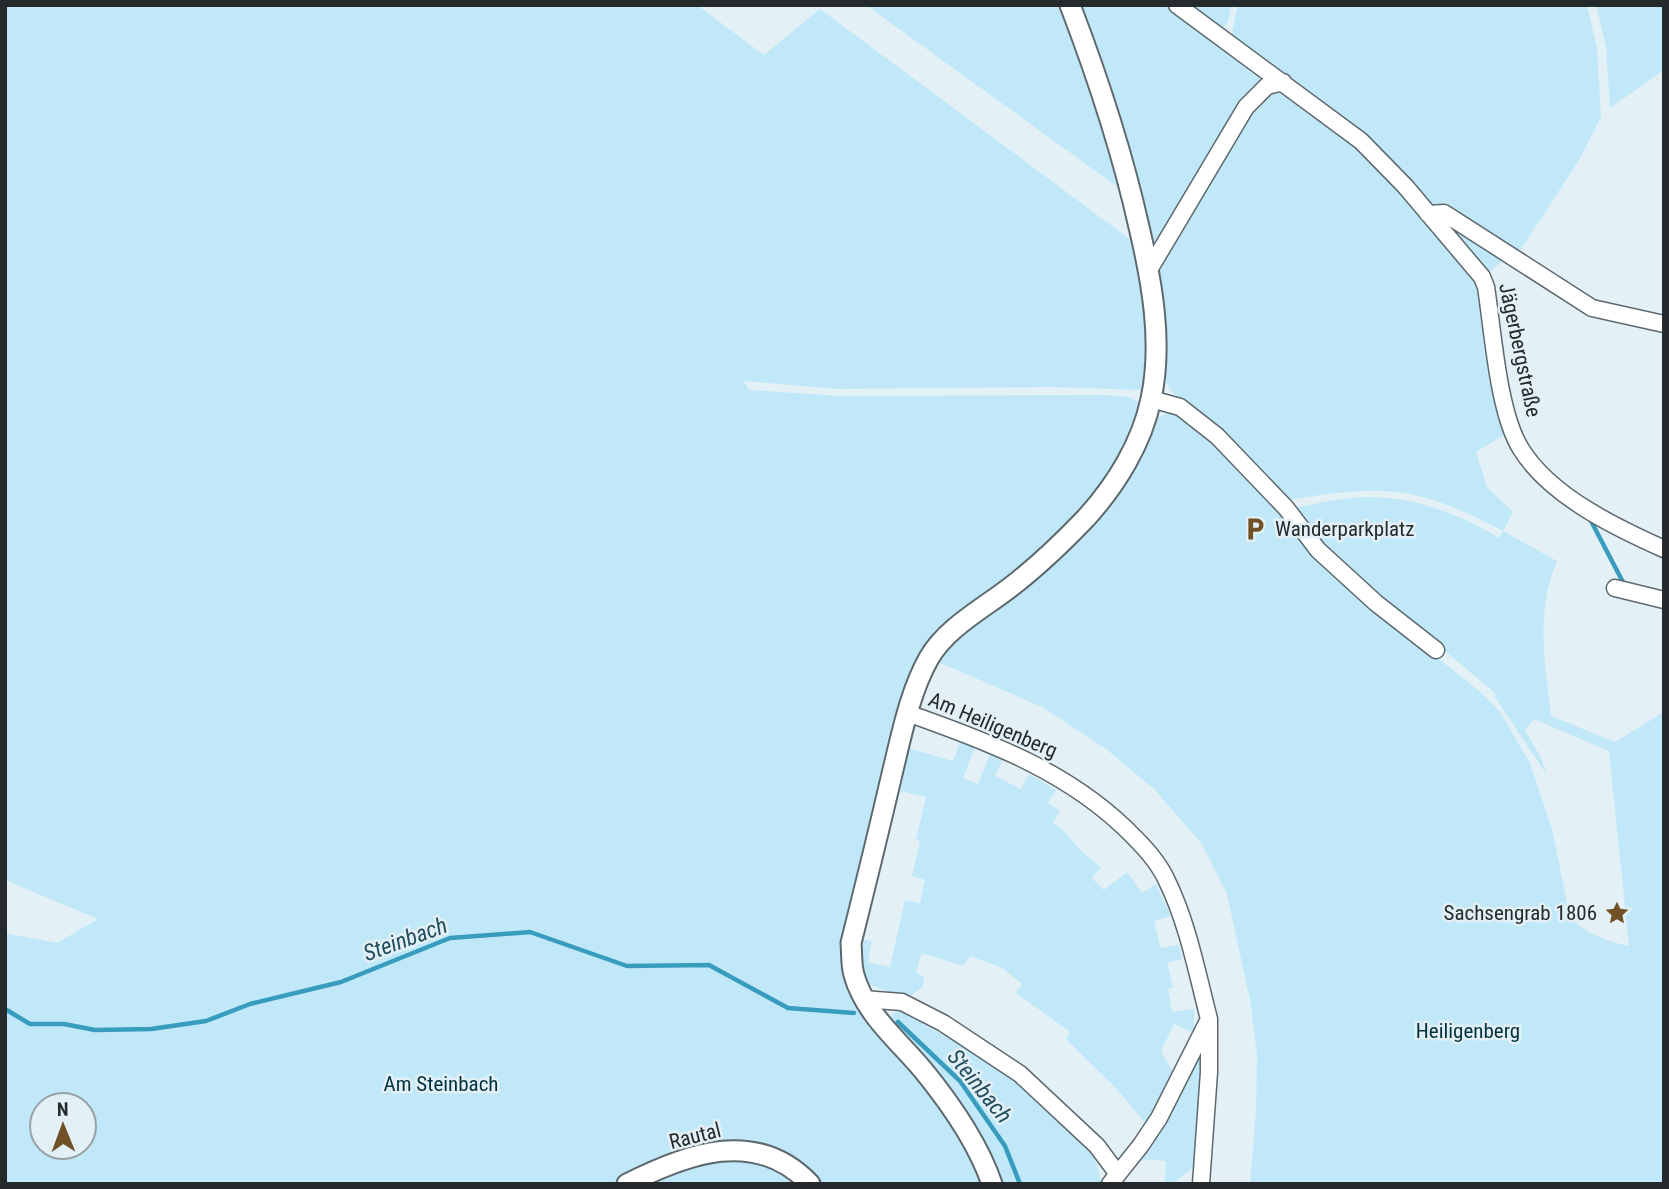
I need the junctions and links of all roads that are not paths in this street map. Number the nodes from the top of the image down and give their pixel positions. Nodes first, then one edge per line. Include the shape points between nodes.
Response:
1 (1070, 5) edge
2 (1177, 5) edge
3 (1283, 82) junction
4 (1428, 214) junction
5 (1149, 270) junction
6 (1664, 324) edge
7 (1151, 399) junction
8 (1664, 549) edge
9 (1615, 588) dead end
10 (1664, 600) edge
11 (1436, 650) dead end
12 (907, 713) junction
13 (863, 999) junction
14 (1209, 1019) junction
15 (1114, 1178) edge
16 (627, 1184) edge
17 (810, 1184) edge
18 (992, 1184) edge
19 (1202, 1184) edge

1 - 5 street via 1100,85
2 - 3 street, Jägerbergstraße
3 - 4 street, Jägerbergstraße via 1361,141
3 - 5 street via 1267,86 1246,107
4 - 6 street via 1444,213 1592,308
4 - 8 street, Jägerbergstraße via 1486,287 1504,406 1520,448 1541,475 1581,505
5 - 7 street via 1156,333
7 - 11 street via 1180,407 1217,436 1286,508 1318,550
7 - 12 street, Am Heiligenberg via 1141,434 1124,467 1087,517 1034,568 945,639 929,658
9 - 10 street
12 - 13 street, Am Heiligenberg via 851,943 853,974
12 - 14 street, Am Heiligenberg via 1045,770 1120,822 1166,878
13 - 15 street via 902,1002 1020,1074 1097,1146
13 - 18 street, Am Heiligenberg via 956,1115
14 - 15 street via 1159,1118
14 - 19 street, Am Heiligenberg
16 - 17 street, Rautal via 692,1156 734,1149 769,1157

